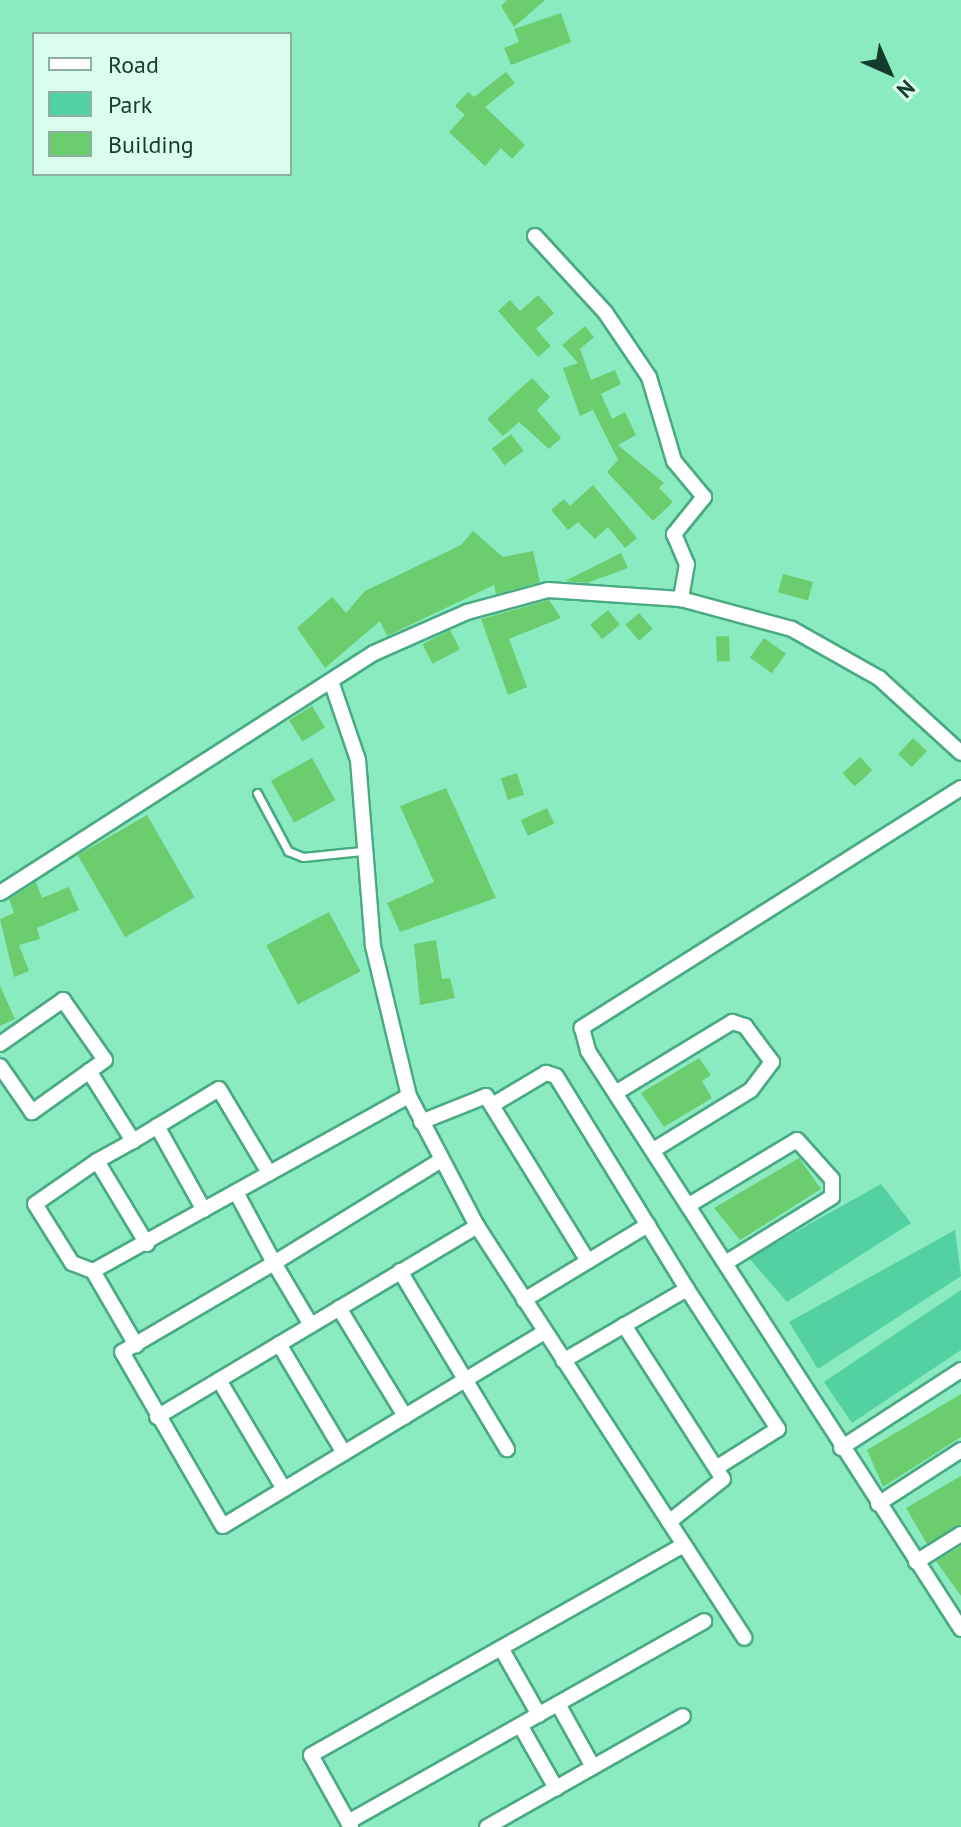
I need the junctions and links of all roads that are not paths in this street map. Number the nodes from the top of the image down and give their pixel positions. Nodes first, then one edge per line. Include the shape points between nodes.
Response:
1 (535, 236) dead end
2 (681, 599) junction
3 (331, 681) junction
4 (961, 753) edge
5 (961, 788) edge
6 (257, 793) dead end
7 (362, 851) junction
8 (0, 893) edge
9 (0, 1044) edge
10 (0, 1066) edge
11 (89, 1071) junction
12 (617, 1092) junction
13 (409, 1096) junction
14 (494, 1104) junction
15 (421, 1122) junction
16 (157, 1126) junction
17 (133, 1141) junction
18 (655, 1149) junction
19 (97, 1161) junction
20 (440, 1161) junction
21 (269, 1173) junction
22 (236, 1192) junction
23 (689, 1205) junction
24 (204, 1210) junction
25 (648, 1225) junction
26 (477, 1226) junction
27 (147, 1244) junction
28 (588, 1261) junction
29 (727, 1262) junction
30 (274, 1263) junction
31 (93, 1271) junction
32 (400, 1271) junction
33 (687, 1289) junction
34 (524, 1300) junction
35 (339, 1308) junction
36 (311, 1325) junction
37 (624, 1325) junction
38 (544, 1332) junction
39 (279, 1344) junction
40 (136, 1345) junction
41 (563, 1361) junction
42 (961, 1370) edge
43 (465, 1379) junction
44 (219, 1380) junction
45 (405, 1416) junction
46 (157, 1417) junction
47 (841, 1448) junction
48 (507, 1449) dead end
49 (961, 1450) edge
50 (344, 1453) junction
51 (716, 1468) junction
52 (284, 1489) junction
53 (878, 1504) junction
54 (669, 1522) junction
55 (961, 1534) edge
56 (684, 1545) junction
57 (916, 1562) junction
58 (959, 1620) edge
59 (704, 1621) dead end
60 (745, 1638) dead end
61 (501, 1648) junction
62 (558, 1704) junction
63 (539, 1715) junction
64 (683, 1716) dead end
65 (520, 1725) junction
66 (593, 1767) junction
67 (556, 1788) junction
68 (349, 1824) edge
69 (487, 1827) edge

1 - 2 street via 605,312 649,377 674,461 704,497 674,534 687,564
2 - 3 street via 548,590 432,625
2 - 4 street via 764,619 843,653 917,709
3 - 7 street via 358,760
3 - 8 street
5 - 12 street via 582,1028 588,1051
6 - 7 lane via 288,851 303,857
7 - 13 street via 373,946
9 - 11 street via 63,1000 105,1060
10 - 11 street via 32,1112
11 - 17 street
12 - 18 street
12 - 18 street via 732,1022 745,1026 772,1062 758,1085
13 - 15 street
13 - 21 street
14 - 15 street via 478,1096
14 - 25 street via 546,1073 556,1076
14 - 28 street
15 - 20 street
16 - 17 street
16 - 21 street via 219,1089
16 - 24 street
17 - 19 street
18 - 23 street
19 - 27 street
19 - 31 street via 35,1204 72,1263
20 - 26 street
20 - 30 street
21 - 22 street
22 - 24 street
22 - 30 street
23 - 29 street
23 - 29 street via 797,1140 832,1179 832,1197
24 - 27 street
25 - 28 street
25 - 33 street
26 - 32 street
26 - 34 street
27 - 31 street
28 - 34 street
29 - 47 street
30 - 36 street
30 - 40 street
31 - 40 street
32 - 35 street
32 - 43 street
33 - 37 street
33 - 51 street via 778,1429
34 - 38 street
35 - 36 street
35 - 45 street
36 - 39 street
37 - 41 street
37 - 51 street
38 - 41 street
38 - 43 street
39 - 44 street
39 - 50 street
40 - 46 street via 122,1352
41 - 54 street
42 - 47 street
43 - 45 street
43 - 48 street
44 - 46 street
44 - 52 street
45 - 50 street
46 - 52 street via 223,1526
47 - 53 street
49 - 53 street
50 - 52 street
51 - 54 street via 721,1486
53 - 57 street
54 - 56 street
55 - 57 street
56 - 60 street
56 - 61 street
57 - 58 street
59 - 62 street
61 - 63 street
61 - 68 street via 311,1755
62 - 63 street
62 - 66 street
63 - 65 street
64 - 66 street
65 - 67 street
65 - 68 street
66 - 67 street
67 - 69 street

